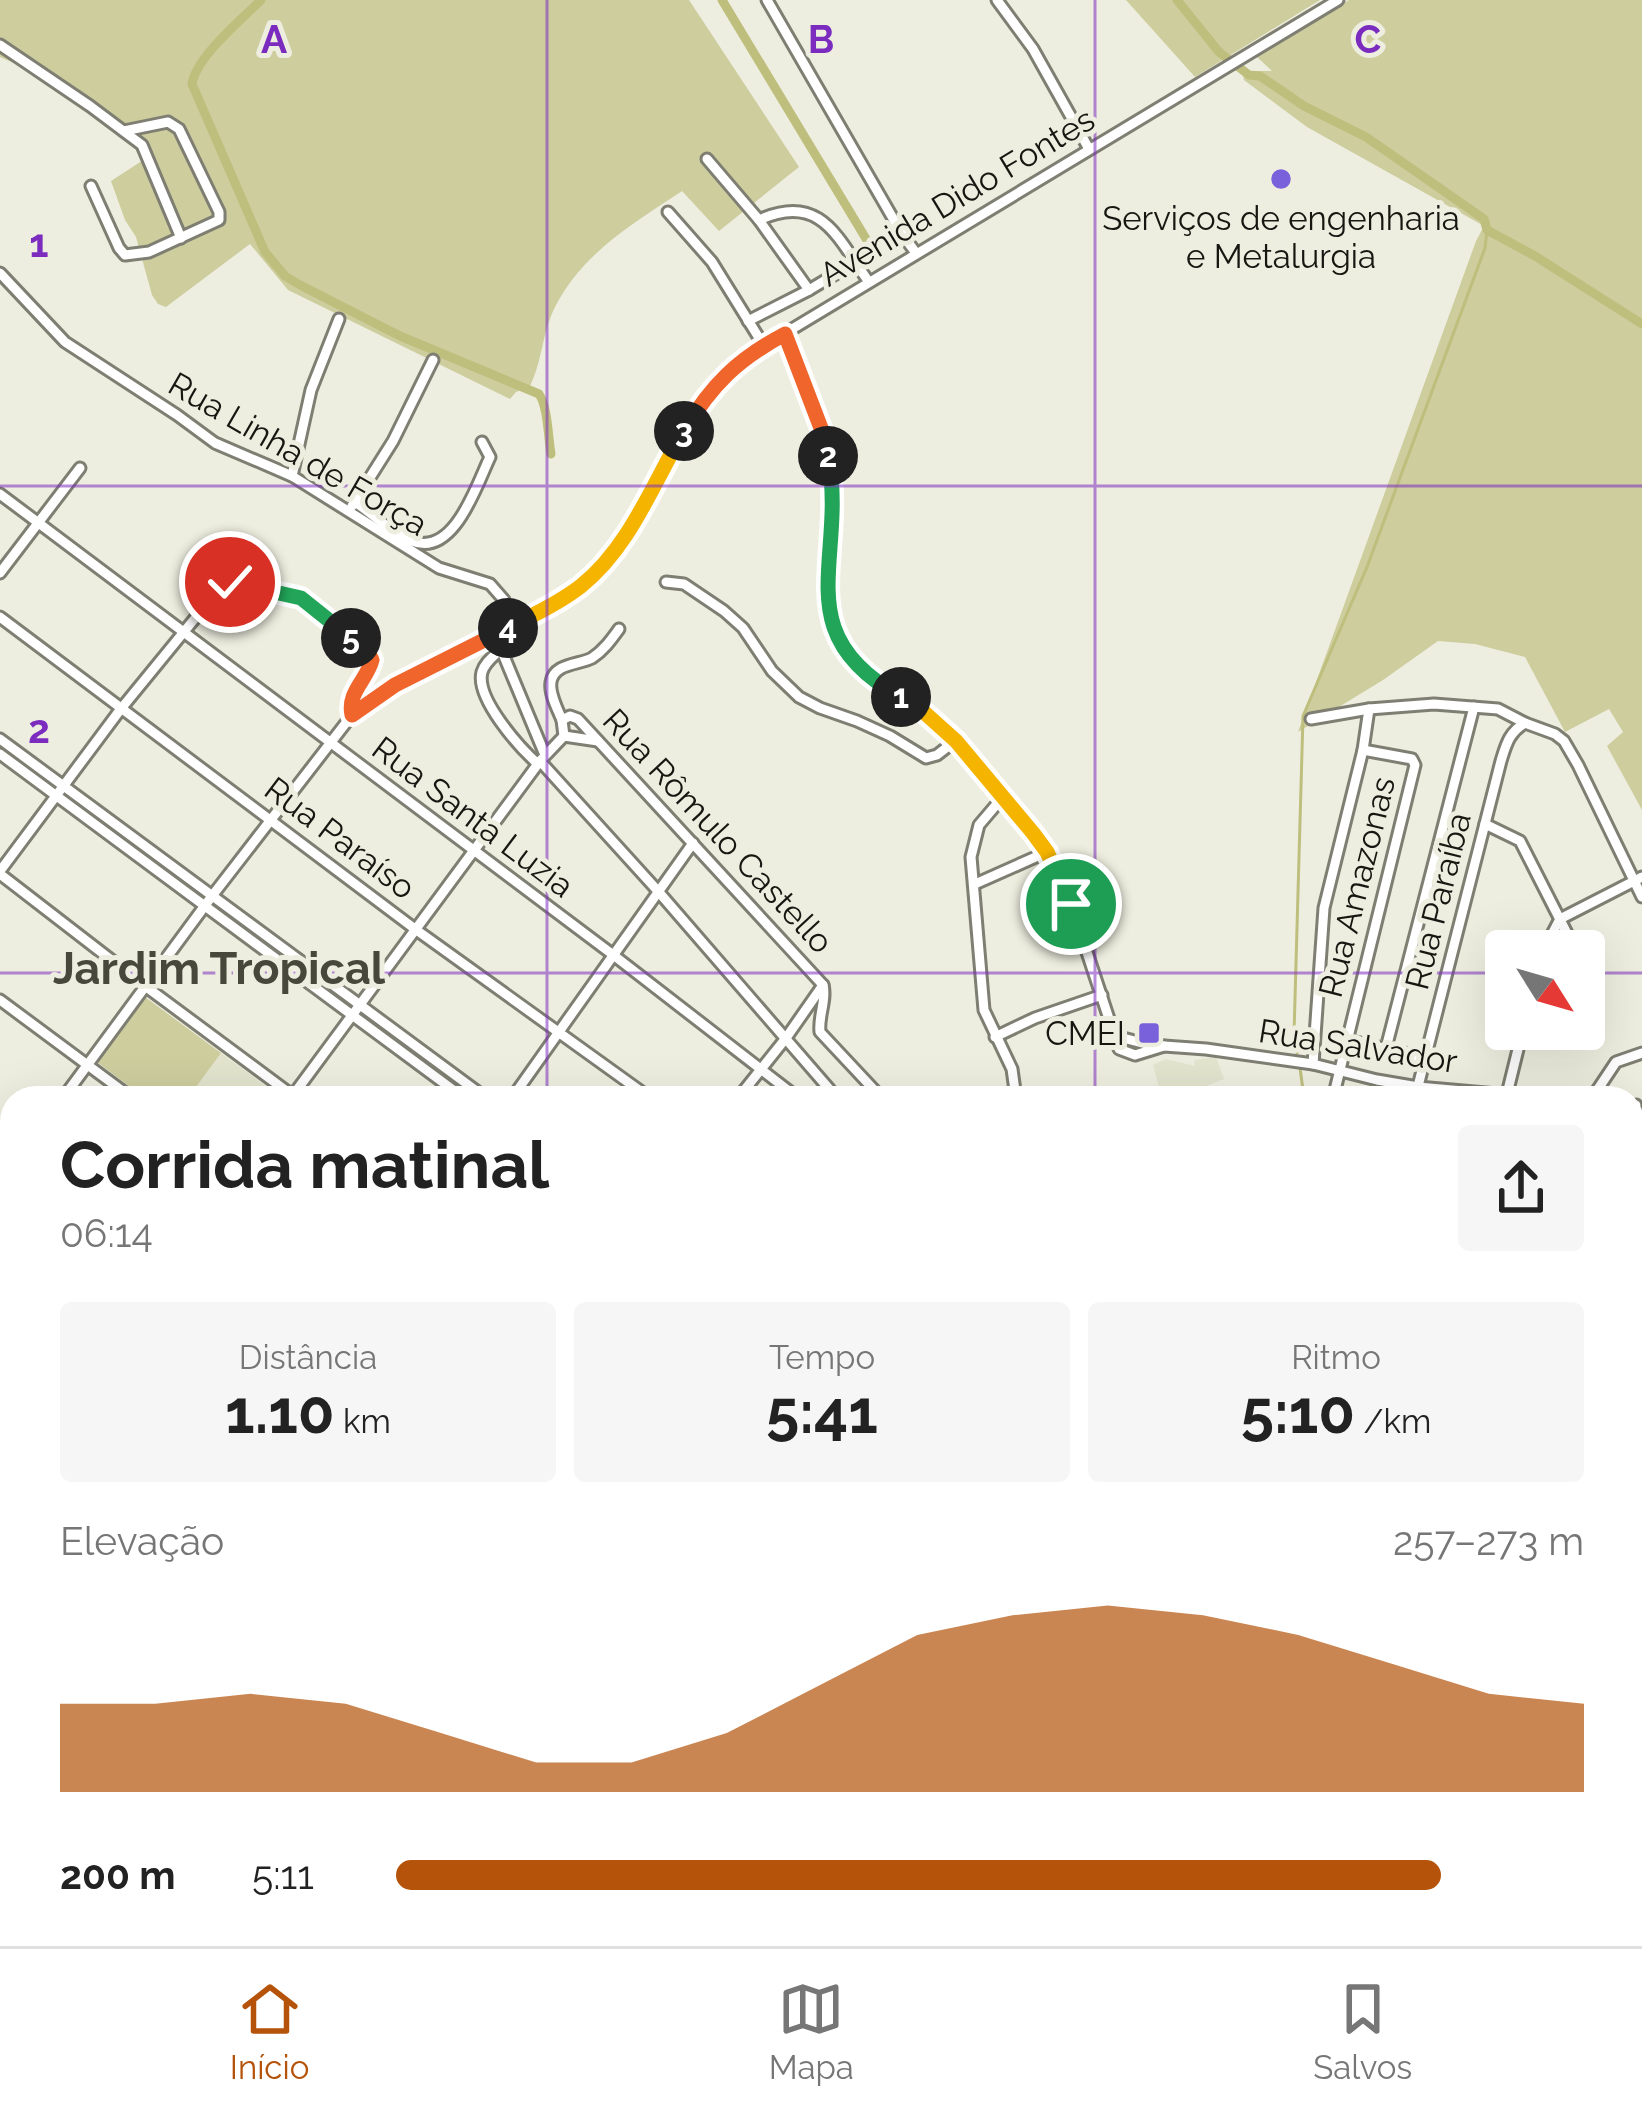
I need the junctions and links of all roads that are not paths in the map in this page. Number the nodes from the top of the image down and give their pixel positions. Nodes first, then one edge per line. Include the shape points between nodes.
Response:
1 (767, 0) edge
2 (997, 0) edge
3 (1338, 0) edge
4 (0, 45) edge
5 (124, 130) junction
6 (1089, 149) junction
7 (707, 159) dead end
8 (91, 186) dead end
9 (668, 212) dead end
10 (759, 220) junction
11 (902, 234) junction
12 (181, 238) junction
13 (916, 253) junction
14 (854, 262) junction
15 (0, 273) edge
16 (869, 282) junction
17 (809, 290) junction
18 (339, 319) dead end
19 (748, 321) junction
20 (785, 334) junction
21 (764, 346) junction
22 (433, 360) dead end
23 (482, 442) dead end
24 (80, 468) dead end
25 (292, 476) junction
26 (0, 494) edge
27 (352, 506) junction
28 (38, 522) junction
29 (0, 573) edge
30 (666, 582) dead end
31 (0, 617) edge
32 (512, 625) junction
33 (619, 629) dead end
34 (182, 633) junction
35 (496, 635) junction
36 (501, 649) junction
37 (1474, 707) junction
38 (1369, 709) junction
39 (120, 710) junction
40 (352, 715) junction
41 (1311, 719) dead end
42 (562, 720) junction
43 (1525, 723) junction
44 (564, 736) junction
45 (0, 739) edge
46 (598, 741) junction
47 (956, 741) junction
48 (329, 743) junction
49 (1363, 750) junction
50 (0, 754) edge
51 (541, 760) junction
52 (59, 790) junction
53 (1002, 798) junction
54 (272, 820) junction
55 (1485, 824) junction
56 (693, 842) junction
57 (473, 852) junction
58 (1047, 852) junction
59 (0, 872) edge
60 (1638, 879) edge
61 (975, 884) junction
62 (657, 890) junction
63 (1642, 897) edge
64 (208, 901) junction
65 (1560, 920) junction
66 (415, 929) junction
67 (1555, 930) edge
68 (1565, 930) edge
69 (612, 954) junction
70 (823, 985) junction
71 (145, 986) junction
72 (1102, 995) junction
73 (0, 1000) edge
74 (356, 1012) junction
75 (558, 1031) junction
76 (995, 1037) junction
77 (786, 1038) junction
78 (1347, 1040) junction
79 (1386, 1048) junction
80 (1518, 1050) edge
81 (1642, 1053) edge
82 (1427, 1058) junction
83 (87, 1064) junction
84 (1313, 1064) junction
85 (760, 1068) junction
86 (1340, 1072) junction
87 (71, 1086) edge
88 (116, 1086) edge
89 (278, 1086) edge
90 (301, 1086) edge
91 (449, 1086) edge
92 (467, 1086) edge
93 (520, 1086) edge
94 (634, 1086) edge
95 (747, 1086) edge
96 (783, 1086) edge
97 (827, 1086) edge
98 (869, 1086) edge
99 (1014, 1086) edge
100 (1336, 1086) edge
101 (1394, 1086) edge
102 (1419, 1086) edge
103 (1510, 1086) edge
104 (1600, 1086) edge

1 - 11 street
2 - 6 street
3 - 6 street, Avenida Dido Fontes
4 - 5 street
5 - 12 street via 147,154
5 - 12 street via 168,122 178,129 220,218
6 - 13 street, Avenida Dido Fontes
7 - 10 street
8 - 12 street via 125,254
9 - 19 street
10 - 14 street via 816,217 829,223
10 - 17 street
11 - 13 street
11 - 14 street
13 - 16 street, Avenida Dido Fontes
14 - 16 street
14 - 17 street
15 - 25 street, Rua Linha de Força via 64,342 215,443
16 - 20 street, Avenida Dido Fontes
17 - 19 street
18 - 25 street via 311,390
19 - 21 street
20 - 21 street, Avenida Dido Fontes
20 - 47 street, Rua Salvador via 830,463 829,612 836,636 860,669
21 - 32 street, Avenida Dido Fontes via 700,404 598,571
22 - 27 street
23 - 27 street via 490,457 448,534 414,542
24 - 28 street
25 - 27 street, Rua Linha de Força
26 - 28 street, Rua Santa Luzia
27 - 32 street, Rua Linha de Força via 439,568 490,584
28 - 29 street
28 - 34 street, Rua Santa Luzia
30 - 47 street via 684,584 724,610 786,687 820,709 926,758
31 - 39 street, Rua Paraíso
32 - 35 street, Avenida Dido Fontes
33 - 42 street via 596,655 553,676
34 - 39 street
34 - 40 street via 230,582 301,598 371,655 350,701
34 - 48 street, Rua Santa Luzia
35 - 36 street
35 - 40 street, Avenida Dido Fontes
36 - 51 street
36 - 51 street via 482,672 482,688 505,726
37 - 38 street
37 - 43 street
37 - 79 street
38 - 41 street
38 - 49 street
39 - 52 street
39 - 54 street, Rua Paraíso
40 - 48 street, Avenida Dido Fontes
42 - 44 street
42 - 46 street, Rua Rômulo Castello via 578,719
43 - 55 street, Rua Paraíba via 1509,736
43 - 60 street via 1564,741
44 - 46 street
44 - 51 street
45 - 52 street
46 - 56 street, Rua Rômulo Castello
47 - 53 street, Rua Salvador
48 - 54 street, Avenida Dido Fontes
48 - 57 street, Rua Santa Luzia
49 - 78 street, Rua Amazonas via 1415,765
49 - 84 street via 1324,908
50 - 52 street
51 - 57 street
51 - 62 street
52 - 59 street
52 - 64 street
53 - 58 street, Rua Salvador
53 - 61 street via 974,839
54 - 64 street, Avenida Dido Fontes
54 - 66 street, Rua Paraíso
55 - 65 street via 1520,842
55 - 82 street, Rua Paraíba
56 - 62 street
56 - 70 street, Rua Rômulo Castello
57 - 66 street
57 - 69 street, Rua Santa Luzia
58 - 61 street
58 - 72 street, Rua Salvador
59 - 71 street
60 - 63 street
60 - 65 street
61 - 76 street via 982,996
62 - 69 street
62 - 77 street
64 - 71 street, Avenida Dido Fontes
64 - 74 street
65 - 67 street
65 - 68 street
66 - 74 street
66 - 75 street, Rua Paraíso
69 - 75 street
69 - 85 street, Rua Santa Luzia
70 - 77 street
70 - 98 street, Rua Rômulo Castello via 820,1032
71 - 83 street, Avenida Dido Fontes
71 - 89 street
72 - 76 street
72 - 84 street, Rua Salvador via 1124,1053 1164,1046
73 - 83 street
74 - 90 street
74 - 91 street
74 - 92 street
75 - 93 street
75 - 94 street, Rua Paraíso
76 - 99 street
77 - 85 street
77 - 97 street
78 - 79 street
78 - 86 street, Rua Amazonas
79 - 82 street
80 - 103 street
81 - 104 street via 1616,1062
82 - 102 street, Rua Paraíba
83 - 87 street, Avenida Dido Fontes
83 - 88 street
84 - 86 street, Rua Salvador
85 - 95 street
85 - 96 street, Rua Santa Luzia
86 - 100 street, Rua Amazonas
86 - 101 street, Rua Salvador

